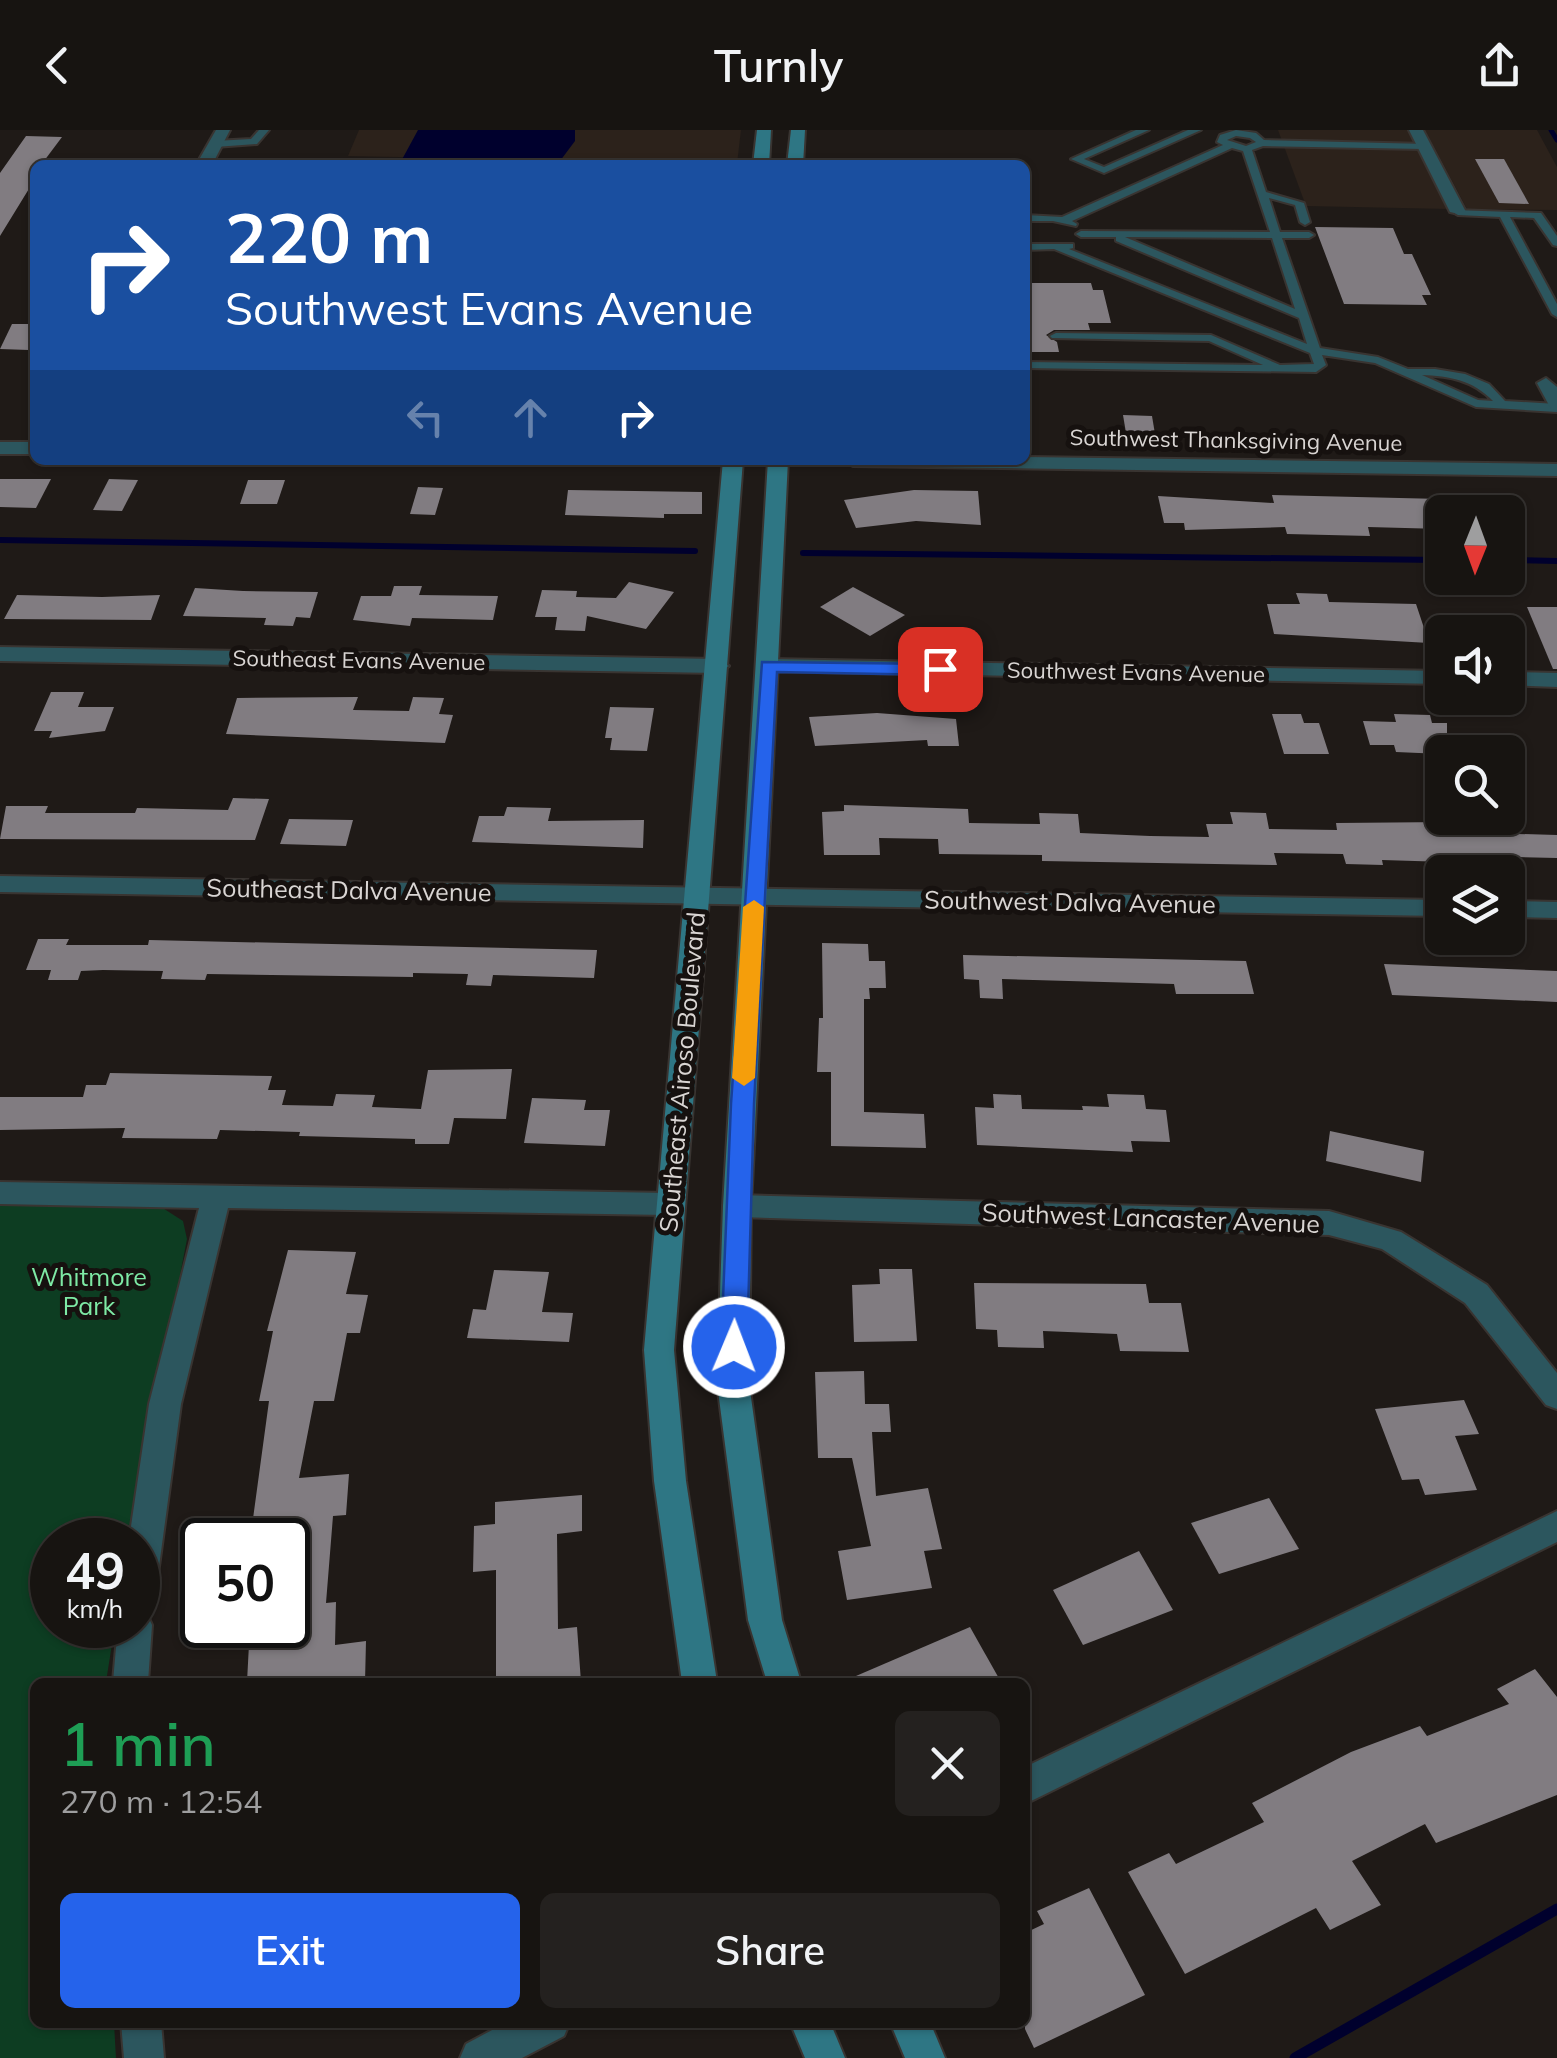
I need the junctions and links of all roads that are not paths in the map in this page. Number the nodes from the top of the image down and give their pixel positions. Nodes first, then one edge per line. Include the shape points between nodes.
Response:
1 (264, 130) edge
2 (764, 130) edge
3 (798, 130) edge
4 (1144, 130) edge
5 (1196, 130) edge
6 (1212, 130) edge
7 (1416, 130) edge
8 (1258, 136) edge
9 (220, 137) edge
10 (1228, 141) junction
11 (1424, 146) junction
12 (1247, 149) junction
13 (207, 160) edge
14 (761, 160) edge
15 (795, 160) edge
16 (1264, 194) junction
17 (1458, 212) joint
18 (1503, 213) junction
19 (1030, 218) edge
20 (1063, 220) junction
21 (1305, 222) dead end
22 (1080, 234) junction
23 (1108, 234) junction
24 (1310, 235) dead end
25 (1277, 236) junction
26 (1557, 243) edge
27 (1030, 248) edge
28 (1059, 249) junction
29 (1557, 314) edge
30 (1304, 316) junction
31 (1056, 336) dead end
32 (1316, 352) junction
33 (1030, 365) edge
34 (1280, 368) junction
35 (1409, 372) junction
36 (1551, 383) edge
37 (1502, 405) junction
38 (1557, 407) edge
39 (0, 448) edge
40 (30, 448) edge
41 (1030, 463) edge
42 (734, 465) edge
43 (778, 465) edge
44 (1557, 470) edge
45 (0, 654) edge
46 (718, 666) junction
47 (768, 666) junction
48 (1425, 678) edge
49 (1525, 679) edge
50 (1557, 680) edge
51 (0, 884) edge
52 (698, 896) junction
53 (754, 896) junction
54 (1425, 908) edge
55 (1525, 910) edge
56 (1557, 910) edge
57 (0, 1193) edge
58 (217, 1196) junction
59 (668, 1204) junction
60 (737, 1206) junction
61 (1557, 1396) edge
62 (149, 1518) edge
63 (1557, 1526) edge
64 (133, 1648) edge
65 (130, 1678) edge
66 (698, 1678) edge
67 (783, 1678) edge
68 (1030, 1784) edge
69 (142, 2028) edge
70 (538, 2028) edge
71 (812, 2028) edge
72 (912, 2028) edge
73 (144, 2058) edge
74 (480, 2058) edge
75 (825, 2058) edge
76 (925, 2058) edge

1 - 9 lane via 254,142
2 - 14 main road
3 - 15 main road
4 - 5 lane via 1076,159 1104,170
6 - 10 lane
7 - 11 street
8 - 10 lane
8 - 11 lane
8 - 12 lane
9 - 13 street
10 - 12 lane
10 - 20 lane
11 - 17 street
12 - 16 lane
16 - 21 lane via 1299,204
16 - 25 lane
17 - 18 lane
18 - 26 lane via 1544,219
18 - 29 lane
19 - 20 lane
20 - 22 lane
22 - 23 lane
22 - 28 lane
23 - 25 lane
23 - 30 lane
24 - 25 lane
25 - 30 lane
27 - 28 lane
28 - 32 lane
30 - 32 lane
31 - 34 lane via 1210,338
32 - 34 lane via 1316,369
32 - 35 lane via 1361,356
33 - 34 lane
35 - 37 lane via 1463,400
35 - 37 lane via 1468,378
36 - 38 street
37 - 38 lane
39 - 40 street
41 - 44 street, Southwest Thanksgiving Avenue
42 - 46 main road, Southeast Airoso Boulevard
43 - 47 main road
45 - 46 street, Southeast Evans Avenue
46 - 52 main road, Southeast Airoso Boulevard
47 - 48 street, Southwest Evans Avenue
47 - 53 main road
49 - 50 street
51 - 52 street, Southeast Dalva Avenue
52 - 53 street, Southwest Dalva Avenue
52 - 59 main road, Southeast Airoso Boulevard
53 - 54 street, Southwest Dalva Avenue
53 - 60 main road
55 - 56 street
57 - 58 street
58 - 59 street
58 - 62 street via 165,1404
59 - 66 main road, Southeast Airoso Boulevard via 659,1350
60 - 61 street, Southwest Lancaster Avenue via 1329,1223 1391,1240 1476,1294
60 - 67 main road via 733,1382 766,1620
63 - 68 street
64 - 65 street
69 - 73 street
70 - 74 street
71 - 75 main road
72 - 76 main road

